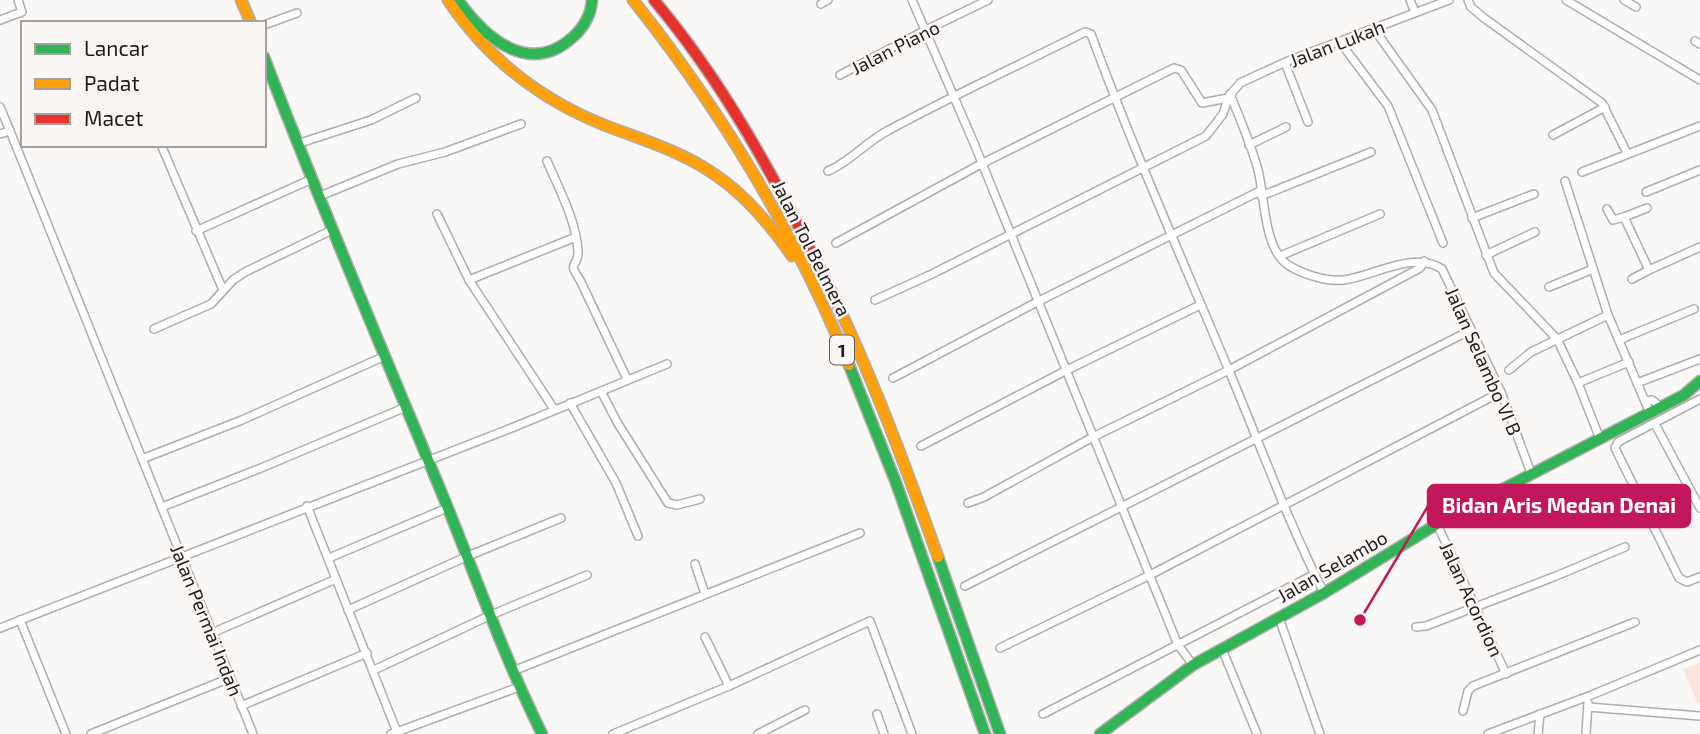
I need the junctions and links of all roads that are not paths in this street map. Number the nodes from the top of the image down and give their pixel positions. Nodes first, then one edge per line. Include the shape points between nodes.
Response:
1 (18, 0) edge
2 (241, 0) edge
3 (448, 0) edge
4 (458, 0) edge
5 (592, 0) edge
6 (633, 0) edge
7 (912, 0) edge
8 (988, 0) edge
9 (1410, 0) edge
10 (1449, 0) edge
11 (1468, 0) edge
12 (1566, 0) edge
13 (1624, 0) edge
14 (655, 1) edge
15 (1636, 7) dead end
16 (1415, 12) junction
17 (297, 13) dead end
18 (0, 20) edge
19 (250, 21) edge
20 (266, 24) edge
21 (1374, 29) junction
22 (924, 31) junction
23 (1340, 42) junction
24 (266, 62) edge
25 (1285, 63) junction
26 (840, 75) dead end
27 (1700, 80) edge
28 (1114, 96) junction
29 (1229, 96) junction
30 (954, 97) junction
31 (416, 98) dead end
32 (0, 107) edge
33 (1605, 107) junction
34 (1308, 122) dead end
35 (521, 124) dead end
36 (1700, 126) edge
37 (1286, 127) dead end
38 (10, 131) junction
39 (0, 134) edge
40 (1553, 135) dead end
41 (297, 144) junction
42 (1249, 145) junction
43 (162, 147) edge
44 (1371, 152) dead end
45 (1627, 153) junction
46 (547, 161) dead end
47 (981, 164) junction
48 (1143, 166) junction
49 (1700, 170) edge
50 (828, 171) dead end
51 (1582, 172) dead end
52 (312, 178) junction
53 (1564, 181) dead end
54 (1646, 192) dead end
55 (1261, 193) junction
56 (1534, 194) dead end
57 (320, 196) junction
58 (1647, 208) dead end
59 (1607, 209) dead end
60 (437, 214) dead end
61 (1380, 214) dead end
62 (1624, 218) junction
63 (1472, 219) junction
64 (334, 229) junction
65 (196, 231) junction
66 (1535, 232) dead end
67 (1010, 233) junction
68 (1172, 234) junction
69 (576, 237) junction
70 (836, 243) dead end
71 (1443, 243) dead end
72 (1700, 247) edge
73 (1486, 255) junction
74 (1280, 256) junction
75 (1424, 261) junction
76 (1593, 269) junction
77 (1649, 270) junction
78 (1632, 279) dead end
79 (469, 280) junction
80 (1549, 288) dead end
81 (223, 290) junction
82 (875, 300) dead end
83 (1037, 302) junction
84 (822, 304) junction
85 (1199, 304) junction
86 (1695, 309) dead end
87 (1608, 314) junction
88 (154, 329) dead end
89 (1471, 330) junction
90 (1557, 339) junction
91 (1619, 340) junction
92 (385, 356) junction
93 (1700, 359) edge
94 (1629, 362) junction
95 (667, 364) dead end
96 (1067, 370) junction
97 (1229, 370) junction
98 (1509, 370) dead end
99 (893, 378) dead end
100 (627, 379) junction
101 (1700, 381) edge
102 (1578, 383) junction
103 (1637, 383) junction
104 (601, 391) junction
105 (1501, 393) junction
106 (1700, 399) edge
107 (1645, 401) junction
108 (570, 403) junction
109 (406, 407) junction
110 (1661, 407) junction
111 (554, 409) junction
112 (1650, 413) junction
113 (1655, 424) junction
114 (1093, 437) junction
115 (1257, 439) junction
116 (1600, 439) junction
117 (921, 446) dead end
118 (142, 458) junction
119 (427, 461) junction
120 (1531, 473) junction
121 (700, 499) dead end
122 (968, 503) dead end
123 (1284, 505) junction
124 (162, 506) junction
125 (307, 506) junction
126 (1121, 506) junction
127 (447, 508) junction
128 (1700, 508) edge
129 (561, 518) dead end
130 (1437, 524) junction
131 (860, 534) dead end
132 (638, 536) dead end
133 (1625, 547) dead end
134 (468, 556) junction
135 (182, 558) junction
136 (329, 558) junction
137 (695, 564) dead end
138 (587, 575) dead end
139 (1150, 575) junction
140 (1315, 575) junction
141 (1700, 577) edge
142 (336, 579) junction
143 (965, 586) dead end
144 (1324, 593) junction
145 (705, 594) junction
146 (1476, 607) junction
147 (348, 610) junction
148 (491, 615) junction
149 (1279, 618) junction
150 (20, 620) junction
151 (1634, 622) dead end
152 (1416, 627) dead end
153 (0, 628) edge
154 (212, 634) junction
155 (705, 637) dead end
156 (1178, 645) junction
157 (1000, 648) dead end
158 (1222, 649) junction
159 (1700, 650) edge
160 (367, 653) junction
161 (1193, 665) junction
162 (374, 670) junction
163 (513, 671) junction
164 (1506, 674) junction
165 (230, 678) junction
166 (729, 686) junction
167 (519, 687) junction
168 (1588, 696) junction
169 (241, 706) junction
170 (1588, 707) junction
171 (805, 709) dead end
172 (1463, 711) dead end
173 (877, 714) dead end
174 (1043, 714) dead end
175 (1540, 714) junction
176 (1700, 716) edge
177 (394, 733) edge
178 (66, 734) edge
179 (91, 734) edge
180 (253, 734) edge
181 (542, 734) edge
182 (613, 734) edge
183 (758, 734) edge
184 (884, 734) edge
185 (912, 734) edge
186 (985, 734) edge
187 (1000, 734) edge
188 (1100, 734) edge
189 (1257, 734) edge
190 (1320, 734) edge
191 (1489, 734) edge
192 (1538, 734) edge
193 (1586, 734) edge

1 - 18 street via 22,12
2 - 19 main road
3 - 84 main road via 478,41 534,89 562,106 681,155 732,186 768,222
4 - 5 main road via 485,34 529,54 555,51 570,42 588,20
6 - 84 main road, Jalan Tol Belmera / 1 via 745,158
7 - 22 street
8 - 22 street, Jalan Piano
9 - 16 street
10 - 16 street, Jalan Lukah
11 - 33 street via 1484,18
12 - 27 street
13 - 15 street
14 - 187 main road, Jalan Tol Belmera / 1 via 714,81 758,152 836,298 908,470
16 - 21 street, Jalan Lukah
17 - 20 street
21 - 23 street, Jalan Lukah
21 - 63 street via 1432,110
22 - 26 street, Jalan Piano
22 - 30 street
23 - 25 street, Jalan Lukah
23 - 71 street via 1388,106
24 - 41 main road
25 - 29 street, Jalan Lukah via 1240,83
25 - 34 street
28 - 29 street via 1178,67 1202,103
28 - 30 street via 1091,34 1085,32
28 - 47 street
28 - 48 street
29 - 42 street
29 - 48 street via 1223,114 1206,136
30 - 47 street
30 - 50 street via 876,138
31 - 41 street via 371,120
32 - 38 street, Jalan Permai Indah
33 - 40 street
33 - 45 street
35 - 57 street via 398,164
36 - 45 street
37 - 42 street
38 - 39 street
38 - 118 street, Jalan Permai Indah
41 - 52 main road
42 - 55 street
43 - 65 street
44 - 55 street
45 - 51 street
46 - 69 street
47 - 67 street
47 - 70 street
48 - 67 street
48 - 68 street
49 - 54 street
52 - 57 main road
52 - 65 street
53 - 76 street
55 - 68 street
55 - 74 street via 1271,240
56 - 63 street
57 - 64 main road
58 - 62 street
59 - 62 street via 1612,220
60 - 79 street
61 - 74 street
62 - 77 street
63 - 73 street
64 - 81 street via 245,272
64 - 92 main road
65 - 81 street
66 - 73 street
67 - 82 street
67 - 83 street
68 - 83 street
68 - 85 street
69 - 79 street
69 - 100 street via 578,254 572,267
72 - 77 street
73 - 90 street via 1494,273
74 - 75 street via 1297,270 1337,280
75 - 89 street, Jalan Selambo VI B via 1442,269
75 - 97 street via 1420,268
76 - 80 street
76 - 87 street
77 - 78 street
79 - 111 street
81 - 88 street via 211,304
83 - 96 street
83 - 99 street
84 - 186 main road, Jalan Tol Belmera / 1 via 890,467
85 - 96 street
85 - 97 street
86 - 91 street
87 - 90 street
87 - 91 street
89 - 105 street, Jalan Selambo VI B
89 - 115 street
90 - 98 street
90 - 102 street
91 - 94 street
92 - 109 main road
92 - 118 street via 242,420
93 - 103 street
94 - 102 street
94 - 103 street
95 - 100 street
96 - 114 street
96 - 117 street
97 - 114 street
97 - 115 street
100 - 104 street
101 - 110 main road, Jalan Selambo
102 - 116 street
103 - 107 street
104 - 108 street
104 - 121 street via 668,503
105 - 120 street, Jalan Selambo VI B
105 - 123 street
106 - 113 street
107 - 110 street via 1653,400
107 - 112 street
108 - 111 street
108 - 132 street via 616,483
109 - 119 main road
109 - 124 street
110 - 112 main road, Jalan Selambo
111 - 119 street
112 - 116 main road, Jalan Selambo
113 - 128 street
113 - 141 street via 1618,442 1615,448 1679,578 1687,582
114 - 122 street
114 - 126 street
115 - 123 street
115 - 126 street
116 - 120 main road, Jalan Selambo
118 - 124 street, Jalan Permai Indah
119 - 125 street
119 - 127 main road
120 - 130 main road, Jalan Selambo
123 - 139 street
123 - 140 street
124 - 135 street, Jalan Permai Indah
125 - 135 street
125 - 136 street
126 - 139 street
126 - 143 street
127 - 134 main road
127 - 136 street
129 - 134 street
130 - 144 main road, Jalan Selambo
130 - 146 street, Jalan Acordion
131 - 145 street
133 - 146 street
134 - 147 street
134 - 148 main road
135 - 150 street
135 - 154 street, Jalan Permai Indah
136 - 142 street
137 - 145 street
138 - 148 street
139 - 156 street
139 - 157 street
140 - 144 street
140 - 156 street
142 - 147 street
142 - 154 street
144 - 149 main road, Jalan Selambo
145 - 163 street
146 - 152 street
146 - 164 street, Jalan Acordion
147 - 160 street
148 - 162 street
148 - 163 main road
149 - 158 main road, Jalan Selambo
149 - 190 street
150 - 153 street
150 - 178 street
151 - 164 street
154 - 165 street, Jalan Permai Indah
155 - 166 street
156 - 161 street
156 - 174 street
158 - 161 main road, Jalan Selambo
158 - 189 street
159 - 168 street
160 - 162 street
160 - 169 street
161 - 188 main road, Jalan Selambo
162 - 177 street
163 - 167 main road
164 - 172 street via 1469,688
165 - 169 street, Jalan Permai Indah
165 - 179 street
166 - 182 street
166 - 185 street via 870,621
167 - 177 street
167 - 181 main road
168 - 170 street
168 - 175 street
169 - 180 street, Jalan Permai Indah
170 - 176 street
170 - 193 street
171 - 183 street
173 - 184 street
175 - 191 street
175 - 192 street

